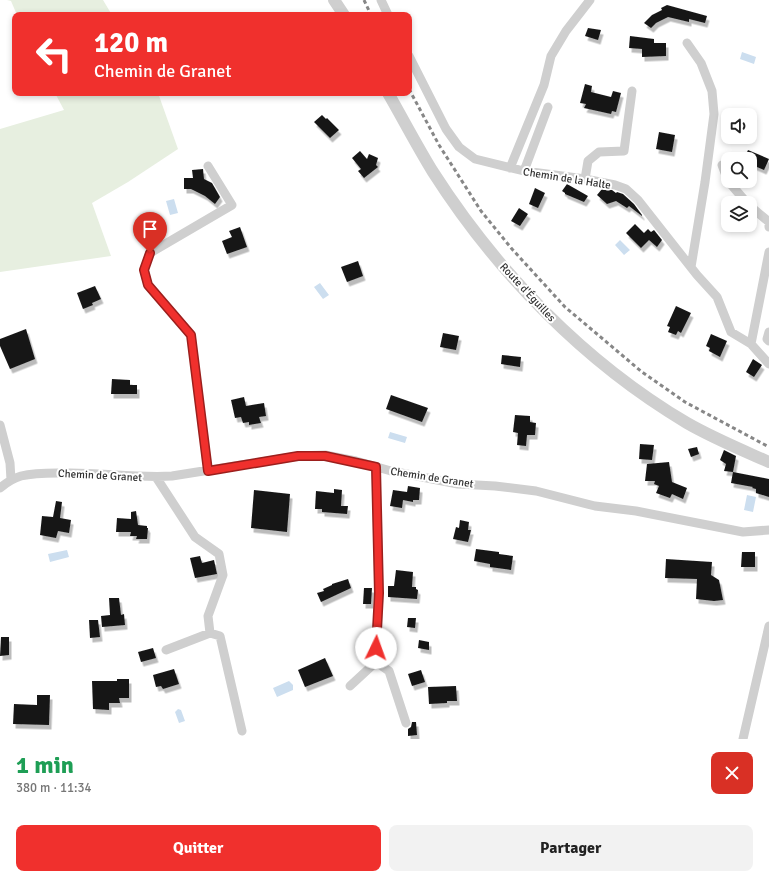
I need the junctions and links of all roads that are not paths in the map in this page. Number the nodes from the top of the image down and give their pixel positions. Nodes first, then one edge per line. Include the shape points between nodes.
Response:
1 (334, 0) edge
2 (381, 0) edge
3 (590, 0) edge
4 (342, 12) edge
5 (387, 12) edge
6 (687, 43) dead end
7 (412, 62) edge
8 (632, 91) dead end
9 (390, 96) edge
10 (548, 106) dead end
11 (208, 166) dead end
12 (510, 168) junction
13 (524, 171) junction
14 (585, 179) junction
15 (734, 188) edge
16 (741, 196) edge
17 (757, 212) edge
18 (769, 226) edge
19 (769, 252) edge
20 (691, 267) junction
21 (769, 332) edge
22 (769, 341) edge
23 (751, 344) junction
24 (769, 364) edge
25 (0, 425) edge
26 (720, 440) junction
27 (769, 462) edge
28 (376, 467) junction
29 (769, 470) edge
30 (208, 471) junction
31 (156, 477) junction
32 (11, 480) junction
33 (0, 488) edge
34 (769, 530) edge
35 (769, 626) edge
36 (210, 633) junction
37 (166, 650) dead end
38 (376, 662) junction
39 (350, 686) dead end
40 (406, 723) dead end
41 (242, 731) dead end
42 (743, 739) edge

1 - 4 street
2 - 5 street
3 - 12 street via 551,56 544,85
6 - 20 street via 701,63 712,91 714,114
7 - 12 street, Chemin de la Halte via 446,129 459,147 475,159
8 - 14 street via 624,151 599,152 588,161
9 - 26 street, Route d'Éguilles via 445,189 476,233 528,294 576,341 622,379 655,403
10 - 13 street
11 - 30 street via 232,205 150,253 144,270 148,285 191,335
12 - 13 street, Chemin de la Halte
13 - 14 street, Chemin de la Halte
14 - 20 street, Chemin de la Halte via 626,189 638,200
15 - 16 street
17 - 18 street
19 - 23 street
20 - 23 street, Chemin de la Halte via 717,297 731,332
21 - 22 street
23 - 24 street, Chemin de la Halte
25 - 32 street via 10,463
26 - 27 street, Route d'Éguilles
26 - 29 street, Route d'Éguilles
28 - 30 street, Chemin de Granet via 325,456 298,456
28 - 34 street, Chemin de Granet via 458,484 536,492 595,506 636,511 743,532
28 - 38 street via 379,593
30 - 31 street, Chemin de Granet
31 - 32 street, Chemin de Granet via 47,472
31 - 36 street via 196,537 219,554 222,575 208,616
32 - 33 street, Chemin de Granet
35 - 42 street
36 - 37 street
36 - 41 street via 220,636
38 - 39 street
38 - 40 street via 389,671

